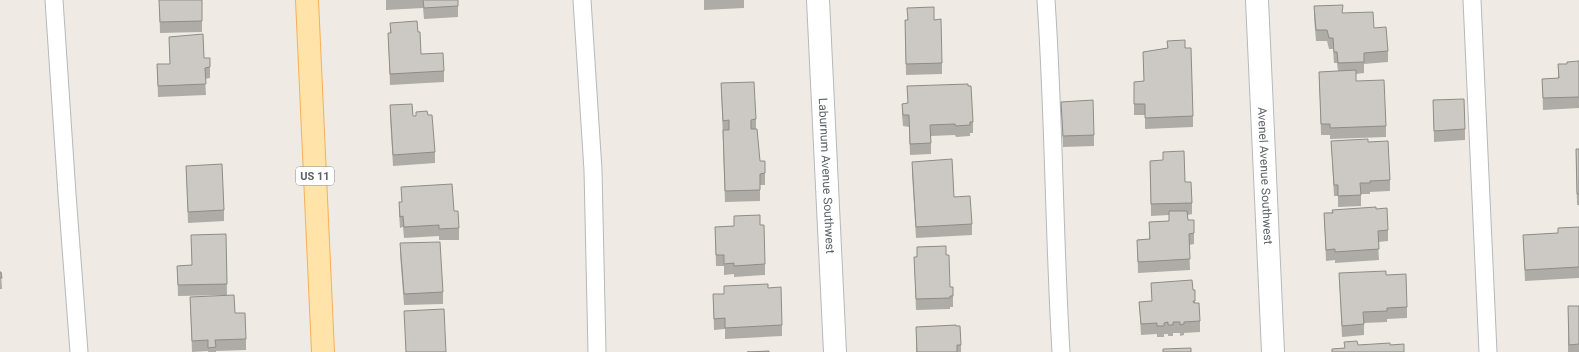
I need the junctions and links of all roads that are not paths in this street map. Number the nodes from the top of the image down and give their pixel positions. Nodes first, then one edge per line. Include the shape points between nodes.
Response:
1 (54, 0) edge
2 (307, 0) edge
3 (582, 0) edge
4 (818, 0) edge
5 (1046, 0) edge
6 (1257, 0) edge
7 (1472, 0) edge
8 (79, 352) edge
9 (323, 352) edge
10 (597, 352) edge
11 (835, 352) edge
12 (1061, 352) edge
13 (1273, 352) edge
14 (1488, 352) edge

1 - 8 lane
2 - 9 main road, US 11
3 - 10 lane via 593,170
4 - 11 street, Laburnum Avenue Southwest
5 - 12 lane
6 - 13 street, Avenel Avenue Southwest
7 - 14 lane

